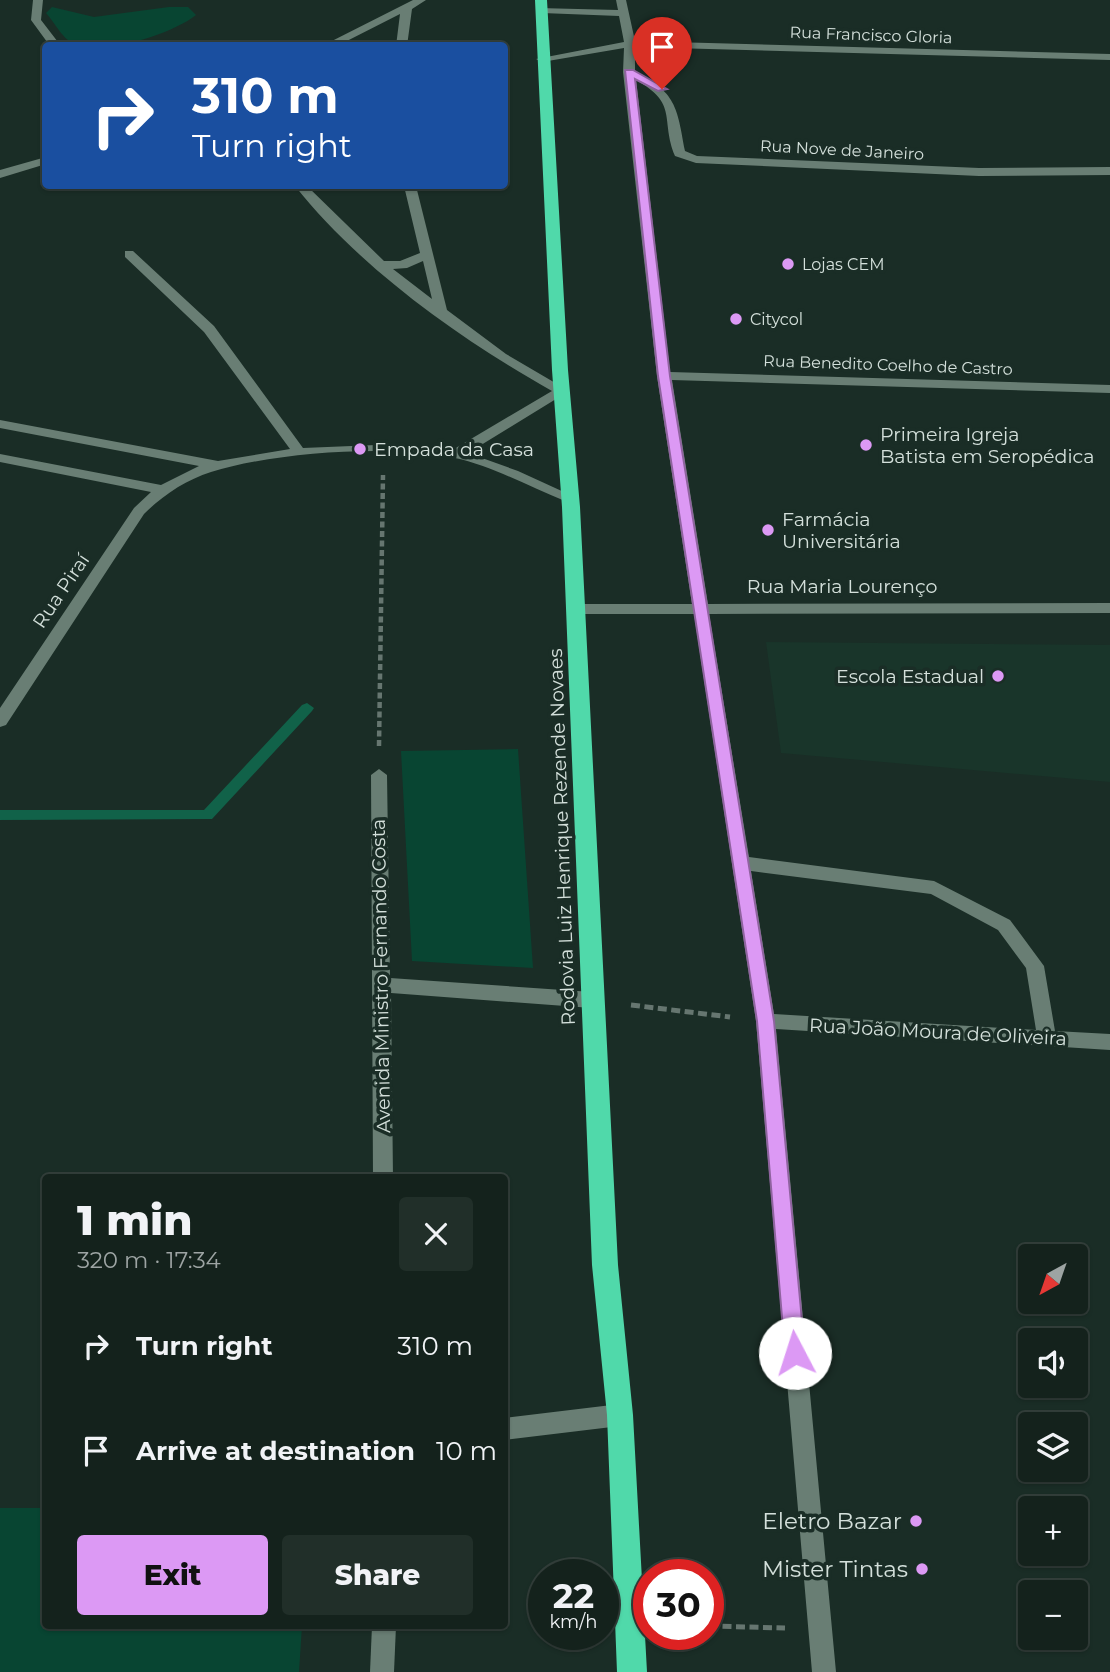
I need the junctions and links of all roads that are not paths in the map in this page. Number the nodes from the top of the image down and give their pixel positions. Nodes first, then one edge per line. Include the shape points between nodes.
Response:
1 (38, 0) edge
2 (421, 0) edge
3 (541, 5) edge
4 (407, 6) junction
5 (622, 6) edge
6 (53, 42) edge
7 (335, 42) edge
8 (402, 42) edge
9 (630, 44) junction
10 (1110, 57) edge
11 (542, 59) junction
12 (629, 72) junction
13 (42, 161) edge
14 (1110, 171) edge
15 (0, 174) edge
16 (304, 189) edge
17 (411, 189) edge
18 (129, 254) dead end
19 (428, 254) junction
20 (380, 265) junction
21 (441, 309) junction
22 (664, 376) junction
23 (1110, 389) edge
24 (562, 391) junction
25 (0, 424) edge
26 (300, 453) junction
27 (456, 454) junction
28 (0, 458) edge
29 (218, 466) junction
30 (162, 490) junction
31 (570, 498) junction
32 (699, 607) junction
33 (1110, 608) edge
34 (575, 609) junction
35 (0, 721) edge
36 (379, 775) road end
37 (741, 863) junction
38 (379, 985) junction
39 (592, 1000) junction
40 (766, 1021) junction
41 (1047, 1038) junction
42 (1110, 1042) edge
43 (383, 1174) edge
44 (620, 1415) junction
45 (508, 1429) edge
46 (384, 1629) edge
47 (382, 1672) edge
48 (632, 1672) edge
49 (824, 1672) edge

1 - 6 street via 36,20
2 - 4 street
3 - 5 street
3 - 11 highway, Rodovia Luiz Henrique Rezende Novaes
4 - 7 street
4 - 8 street
5 - 9 street
9 - 10 street, Rua Francisco Gloria
9 - 11 street, Rua Francisco Gloria
9 - 12 street
11 - 24 highway, Rodovia Luiz Henrique Rezende Novaes
12 - 14 street, Rua Nove de Janeiro via 662,89 669,98 679,153 696,159 979,172
12 - 22 street
13 - 15 street
16 - 20 street
17 - 19 street
18 - 26 street via 209,329
19 - 20 street via 402,265
19 - 21 street
20 - 21 street
21 - 24 street via 501,357
22 - 23 street, Rua Benedito Coelho de Castro
22 - 32 street
24 - 27 street
24 - 31 highway, Rodovia Luiz Henrique Rezende Novaes
25 - 29 street
26 - 27 street via 383,448
26 - 29 street
27 - 31 street
28 - 30 street
29 - 30 street
30 - 35 street, Rua Piraí via 139,511
31 - 34 highway, Rodovia Luiz Henrique Rezende Novaes
32 - 33 street, Rua Maria Lourenço
32 - 34 street, Rua Maria Lourenço
32 - 37 street
34 - 39 highway, Rodovia Luiz Henrique Rezende Novaes
36 - 38 street, Avenida Ministro Fernando Costa
37 - 40 street
37 - 41 street via 934,888 1004,925 1035,967
38 - 39 street
38 - 43 street, Avenida Ministro Fernando Costa
39 - 44 highway, Rodovia Luiz Henrique Rezende Novaes via 605,1265
40 - 41 street, Rua João Moura de Oliveira
40 - 49 street
41 - 42 street, Rua João Moura de Oliveira
44 - 45 street
44 - 48 highway, Rodovia Luiz Henrique Rezende Novaes
46 - 47 street

